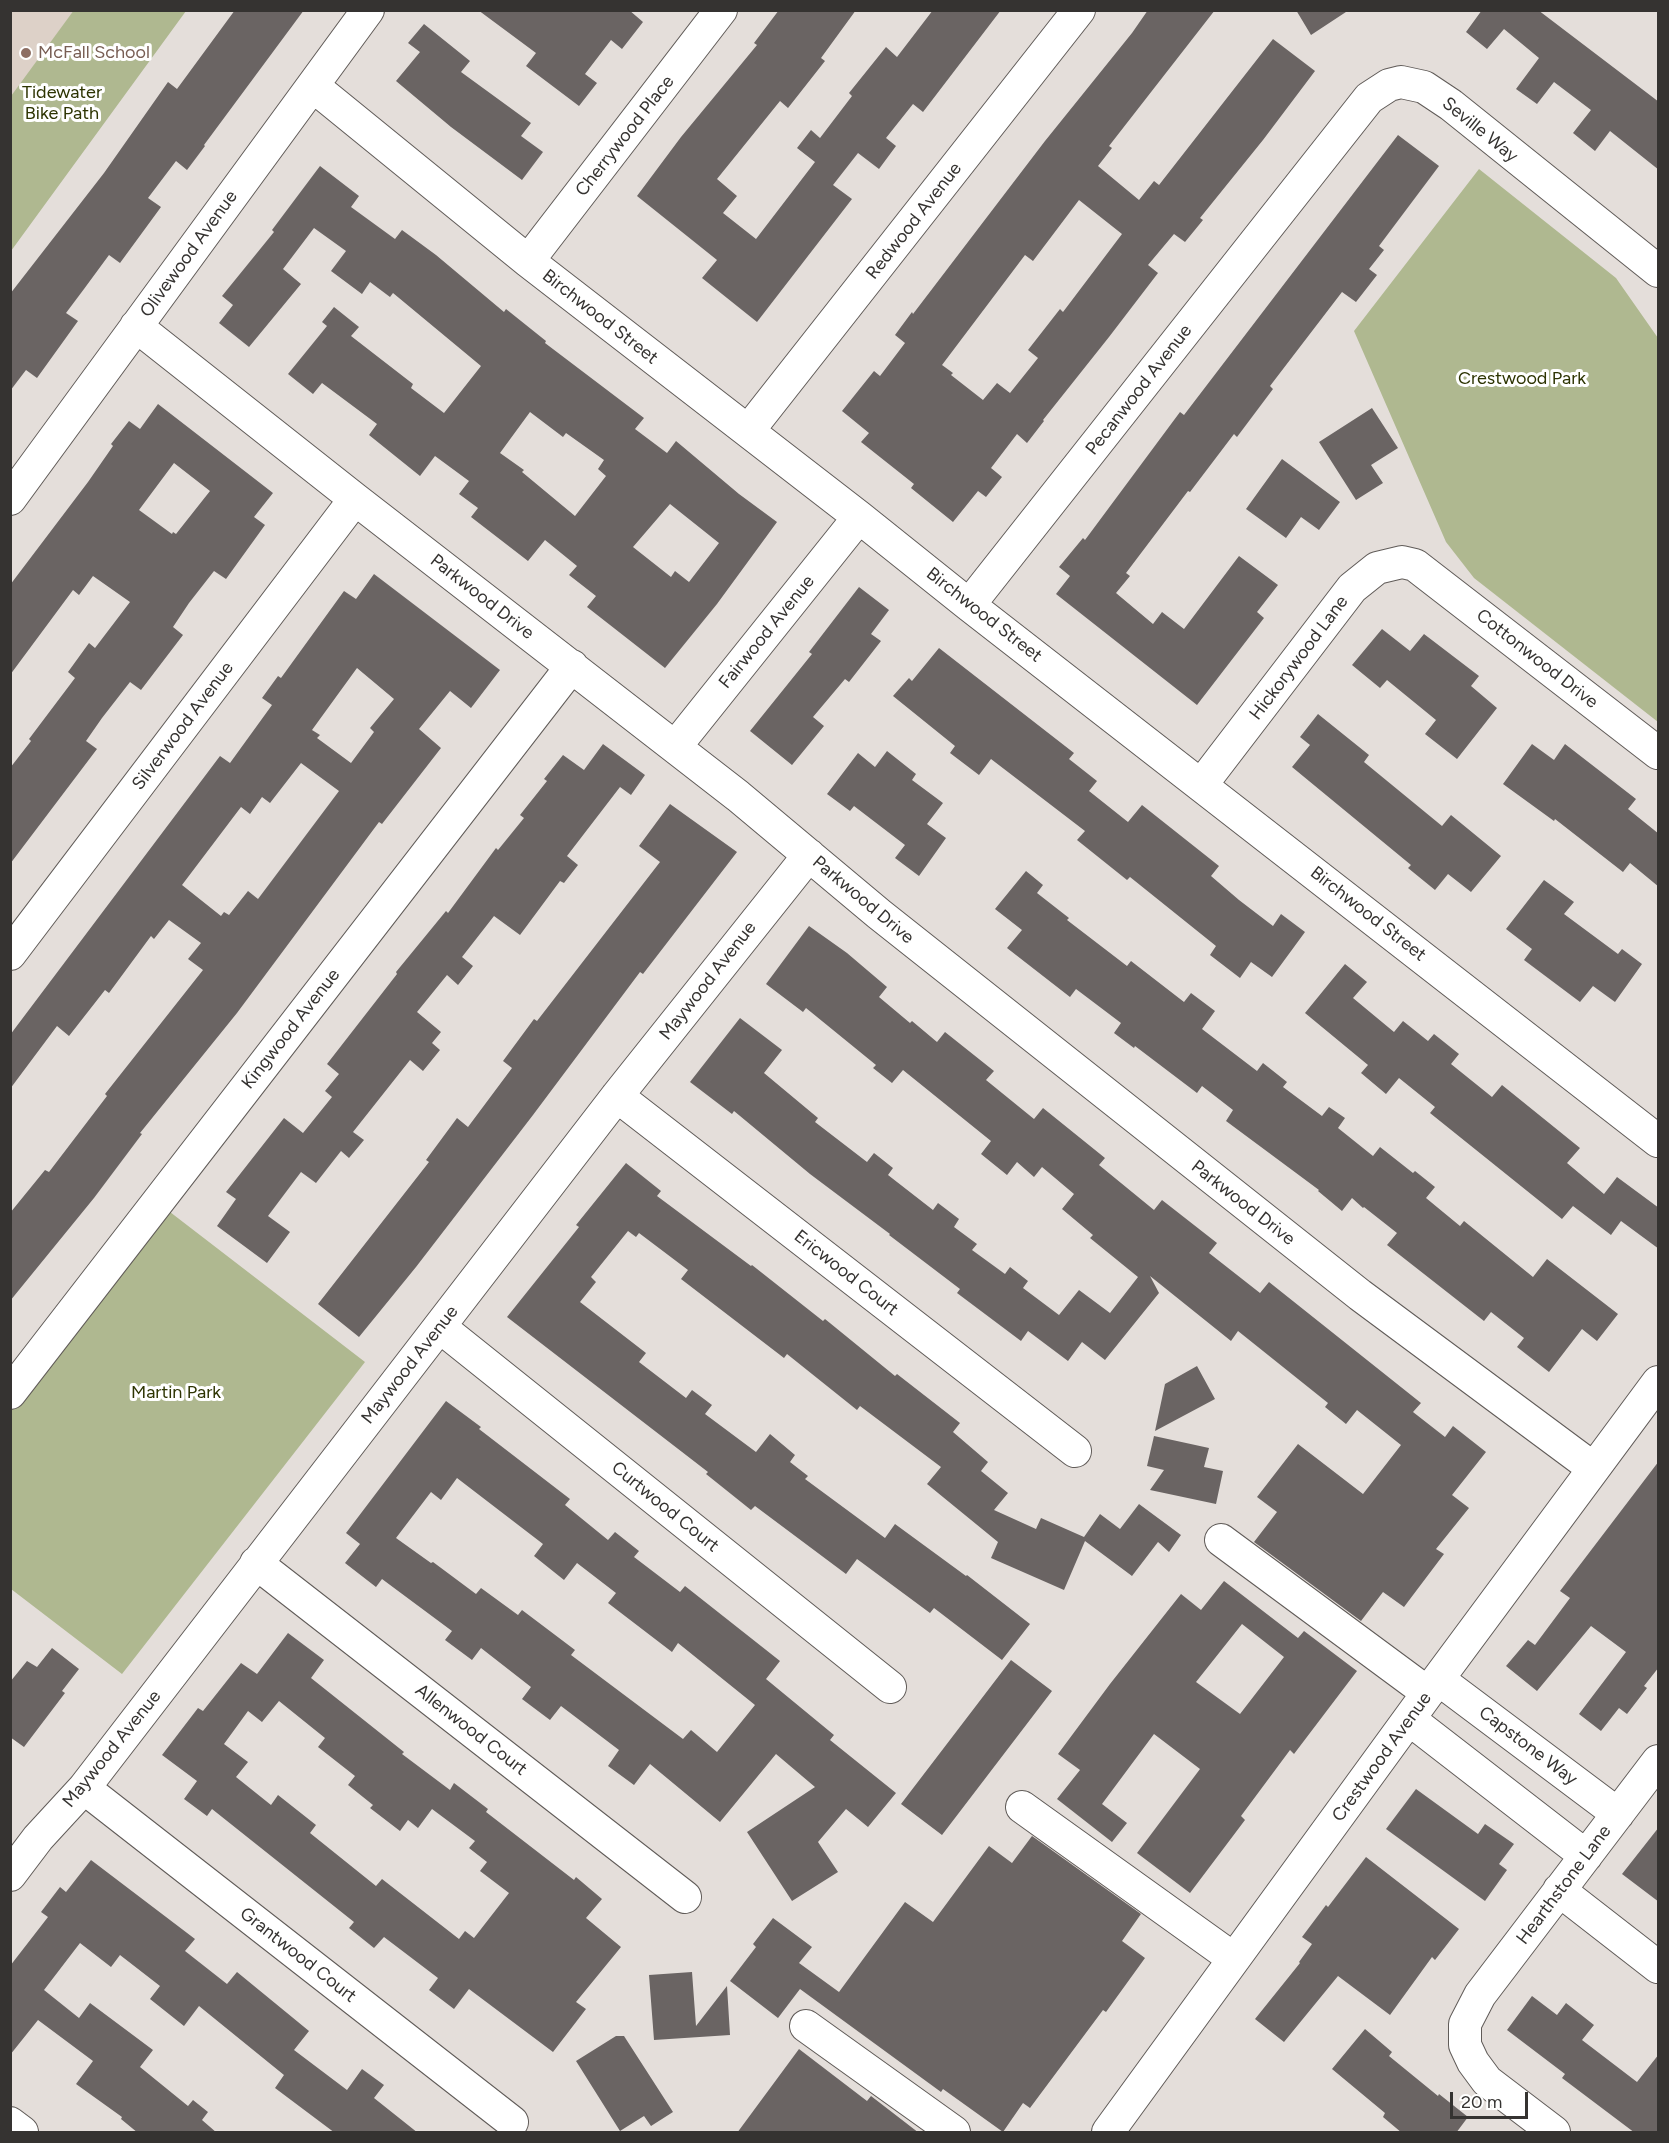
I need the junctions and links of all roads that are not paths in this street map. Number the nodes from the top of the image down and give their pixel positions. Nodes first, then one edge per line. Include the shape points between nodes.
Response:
1 (368, 10) edge
2 (721, 10) edge
3 (1079, 10) edge
4 (313, 86) junction
5 (1309, 176) joint
6 (528, 261) junction
7 (1659, 271) edge
8 (136, 326) junction
9 (748, 431) junction
10 (10, 499) edge
11 (355, 499) junction
12 (859, 517) junction
13 (1415, 565) joint
14 (969, 605) junction
15 (572, 666) junction
16 (675, 747) junction
17 (1659, 753) edge
18 (1202, 784) junction
19 (808, 855) junction
20 (10, 954) edge
21 (617, 1096) junction
22 (1659, 1141) edge
23 (440, 1327) junction
24 (1659, 1382) edge
25 (10, 1393) edge
26 (1075, 1451) dead end
27 (1593, 1468) junction
28 (1221, 1540) dead end
29 (256, 1563) junction
30 (1433, 1686) junction
31 (890, 1687) dead end
32 (1409, 1719) junction
33 (1659, 1761) edge
34 (84, 1788) junction
35 (1022, 1807) dead end
36 (1618, 1814) junction
37 (1586, 1856) junction
38 (10, 1875) edge
39 (1559, 1890) junction
40 (685, 1897) dead end
41 (1234, 1959) junction
42 (1659, 1967) edge
43 (806, 2026) dead end
44 (512, 2122) dead end
45 (954, 2133) edge
46 (1108, 2133) edge
47 (1554, 2133) edge

1 - 4 street, Olivewood Avenue
2 - 6 street, Cherrywood Place
3 - 9 street, Redwood Avenue
4 - 6 street, Birchwood Street
4 - 8 street, Olivewood Avenue
5 - 7 street, Seville Way via 1369,98 1401,82 1424,87
5 - 14 street, Pecanwood Avenue
6 - 9 street, Birchwood Street
8 - 10 street, Olivewood Avenue
8 - 11 street, Parkwood Drive
9 - 12 street, Birchwood Street
11 - 15 street, Parkwood Drive
11 - 20 street, Silverwood Avenue
12 - 14 street, Birchwood Street
12 - 16 street, Fairwood Avenue
13 - 17 street, Cottonwood Drive
13 - 18 street, Hickorywood Lane via 1402,562 1377,568 1352,588
14 - 18 street, Birchwood Street
15 - 16 street, Parkwood Drive
15 - 25 street, Kingwood Avenue
16 - 19 street, Parkwood Drive
18 - 22 street, Birchwood Street
19 - 21 street, Maywood Avenue
19 - 27 street, Parkwood Drive via 1359,1295
21 - 23 street, Maywood Avenue
21 - 26 street, Ericwood Court
23 - 29 street, Maywood Avenue
23 - 31 street, Curtwood Court
24 - 27 street, Crestwood Avenue
27 - 30 street, Crestwood Avenue
28 - 30 street, Capstone Way
29 - 34 street, Maywood Avenue
29 - 40 street, Allenwood Court
30 - 32 street, Crestwood Avenue
30 - 36 street, Capstone Way
32 - 37 street
32 - 41 street, Crestwood Avenue
33 - 36 street, Hearthstone Lane
34 - 38 street, Maywood Avenue
34 - 44 street, Grantwood Court
35 - 41 street
36 - 37 street, Hearthstone Lane
37 - 39 street, Hearthstone Lane
39 - 42 street
39 - 47 street, Hearthstone Lane via 1480,1995 1465,2024 1465,2045 1487,2080
41 - 46 street, Crestwood Avenue
43 - 45 street

